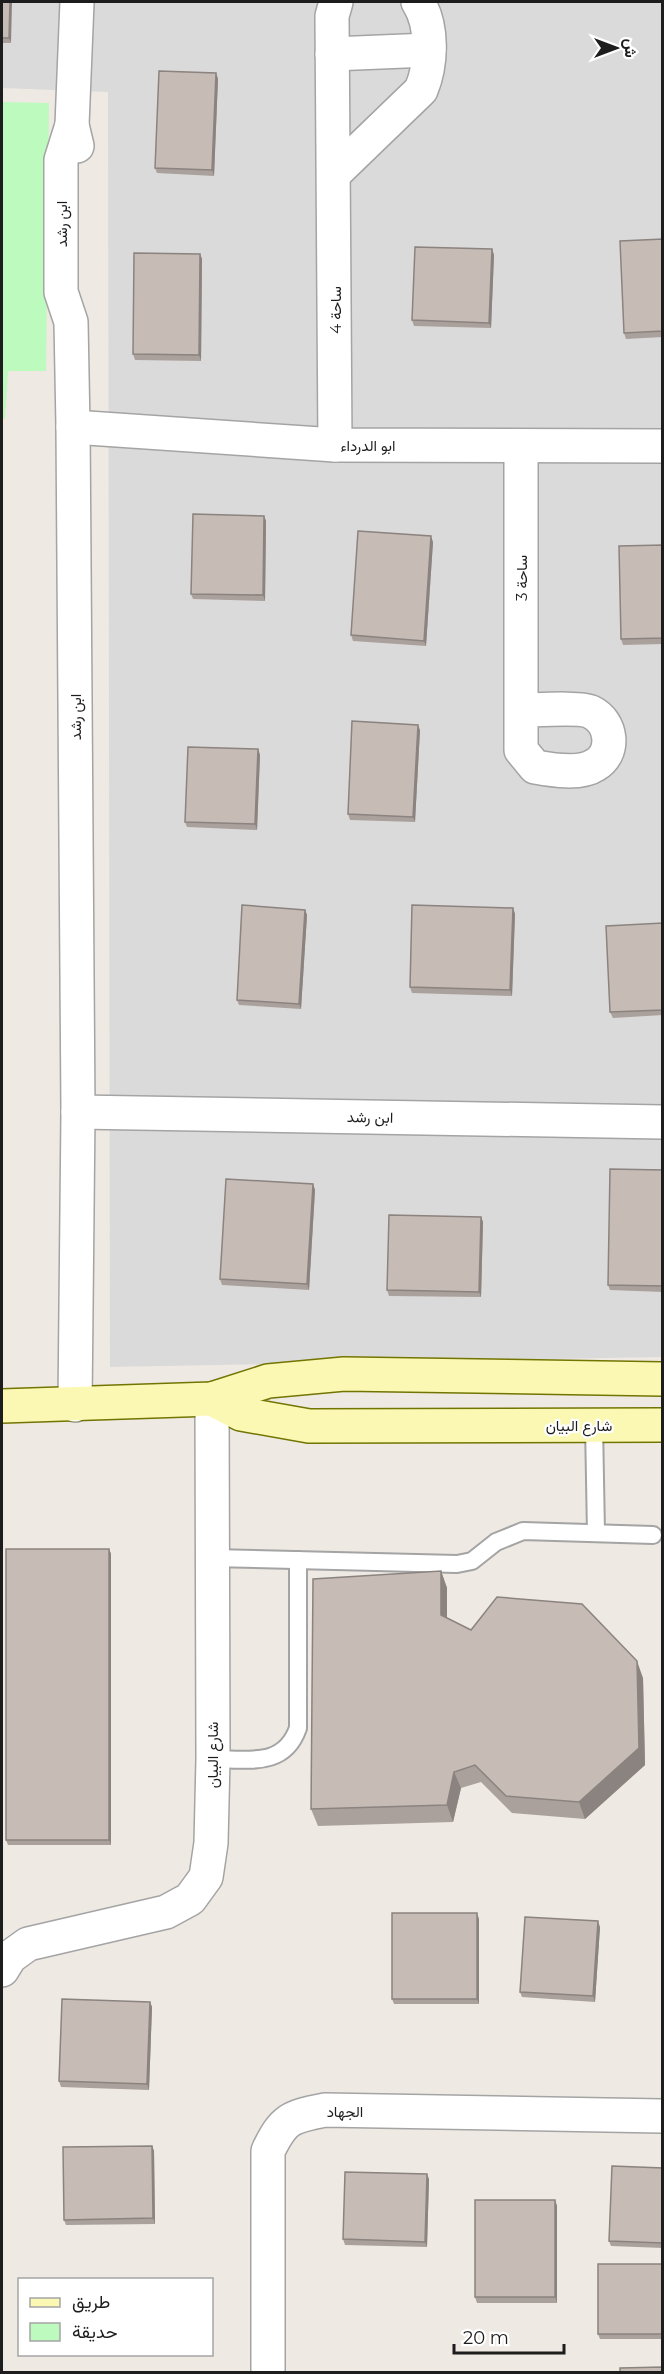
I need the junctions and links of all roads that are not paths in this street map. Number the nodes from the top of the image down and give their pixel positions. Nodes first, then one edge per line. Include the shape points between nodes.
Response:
1 (76, 2) edge
2 (336, 2) edge
3 (418, 2) edge
4 (429, 50) junction
5 (332, 54) junction
6 (334, 174) junction
7 (74, 427) junction
8 (335, 445) junction
9 (521, 446) junction
10 (663, 446) edge
11 (521, 710) dead end
12 (78, 1112) junction
13 (663, 1122) edge
14 (663, 1379) edge
15 (212, 1399) junction
16 (75, 1405) junction
17 (2, 1406) edge
18 (594, 1425) junction
19 (663, 1425) edge
20 (596, 1533) junction
21 (653, 1535) dead end
22 (211, 1558) junction
23 (298, 1560) junction
24 (213, 1759) junction
25 (2, 1970) edge
26 (663, 2116) edge
27 (268, 2373) edge

1 - 7 street, ابن رشد via 72,125 61,160 61,292 71,322
2 - 5 street, ساحة 4
3 - 4 street via 426,13
4 - 5 street
4 - 6 street via 421,90
5 - 6 street, ساحة 4
6 - 8 street, ساحة 4
7 - 8 street, ابو الدرداء
7 - 12 street, ابن رشد
8 - 9 street, ابو الدرداء
9 - 10 street, ابو الدرداء
9 - 11 street, ساحة 3
12 - 13 street, ابن رشد
12 - 16 street, ابن رشد
14 - 15 street, شارع البيان via 344,1374 268,1381
15 - 16 street, شارع البيان
15 - 18 street, شارع البيان via 241,1414 309,1426
15 - 22 street, شارع البيان
16 - 17 street, شارع البيان
18 - 19 street, شارع البيان
18 - 20 lane
20 - 21 lane
20 - 23 lane via 523,1531 496,1542 472,1561 457,1564
22 - 23 lane
22 - 24 street, شارع البيان
23 - 24 lane via 295,1738 271,1758
24 - 25 street, شارع البيان via 206,1877 190,1899 166,1912 131,1922 28,1944 9,1957
26 - 27 street, الجهاد via 326,2110 296,2116 278,2129 268,2151

